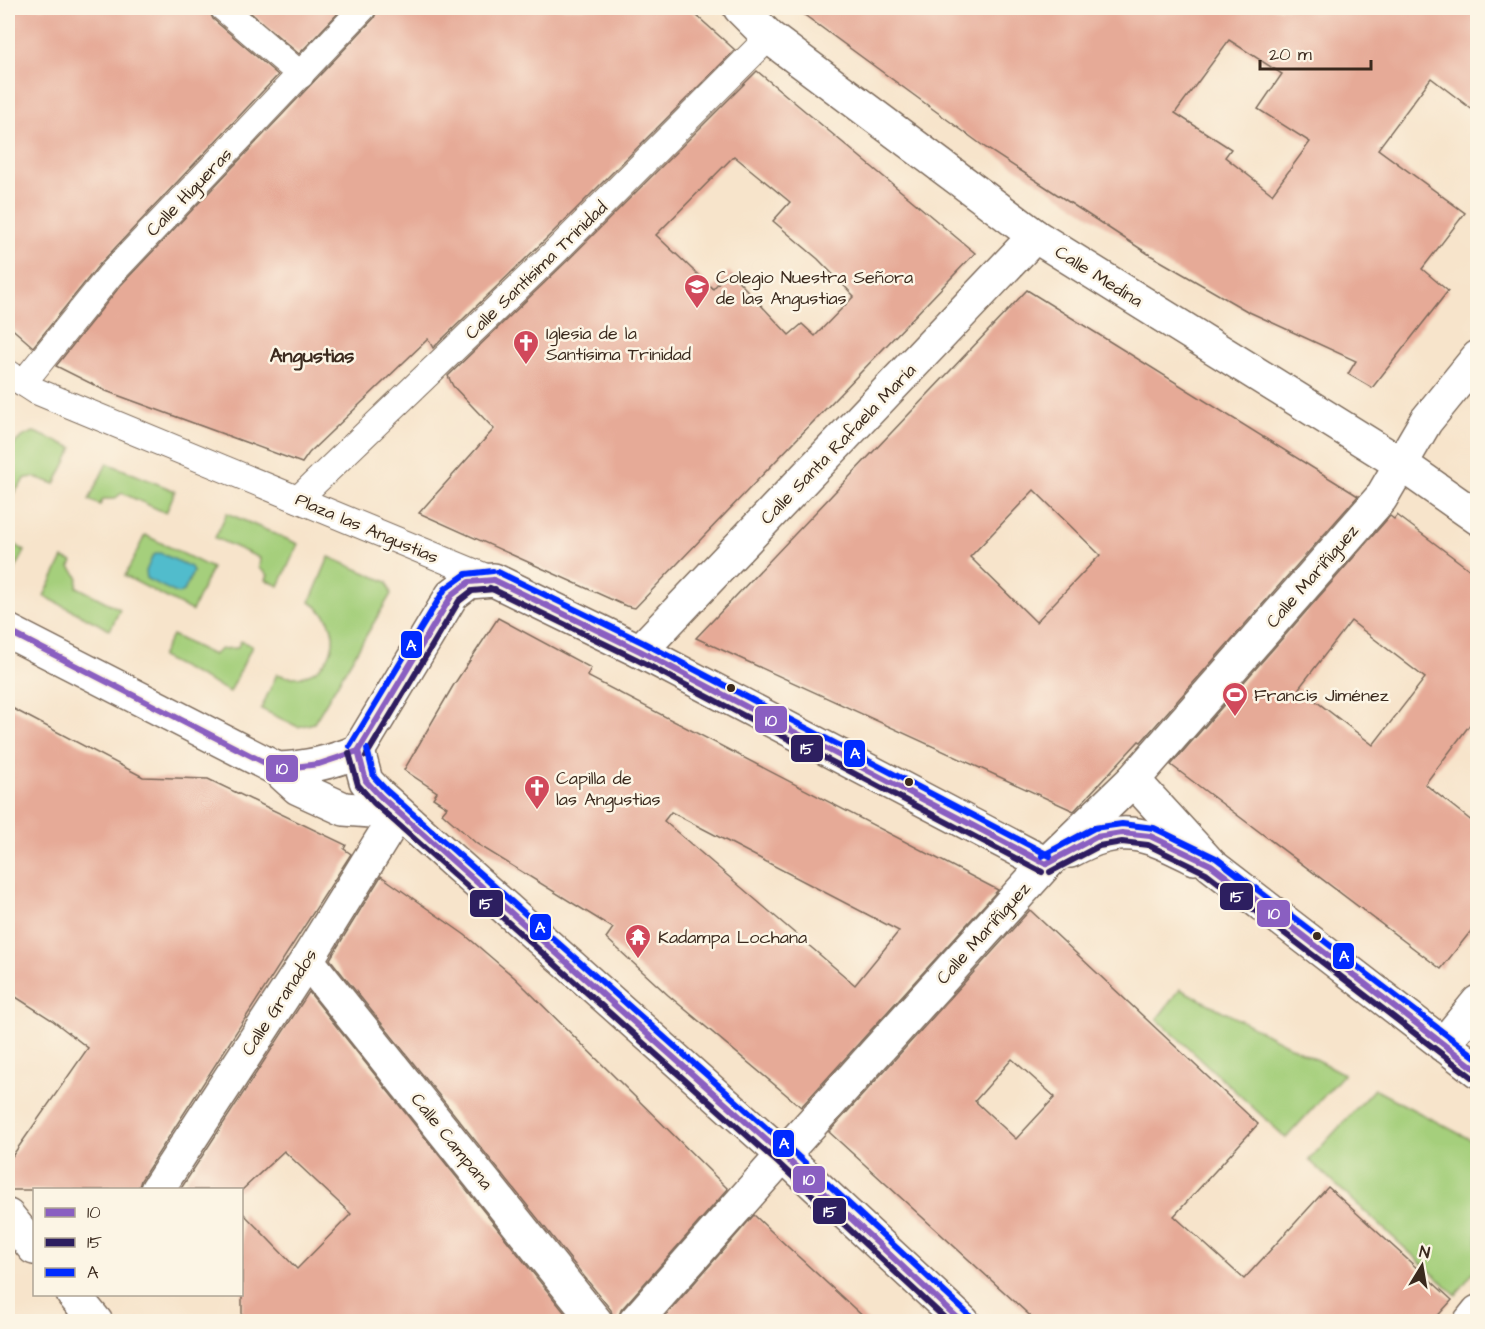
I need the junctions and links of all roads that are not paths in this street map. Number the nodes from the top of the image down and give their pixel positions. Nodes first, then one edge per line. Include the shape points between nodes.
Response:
1 (223, 8) edge
2 (363, 8) edge
3 (740, 8) edge
4 (769, 37) junction
5 (301, 75) junction
6 (1035, 236) junction
7 (1478, 357) edge
8 (15, 378) edge
9 (1401, 464) junction
10 (298, 499) junction
11 (1478, 518) edge
12 (494, 580) junction
13 (8, 631) edge
14 (640, 651) junction
15 (358, 751) junction
16 (277, 769) junction
17 (1134, 780) junction
18 (398, 813) junction
19 (1046, 864) junction
20 (1211, 865) junction
21 (307, 960) junction
22 (1478, 1002) edge
23 (1443, 1045) junction
24 (1478, 1071) edge
25 (783, 1155) junction
26 (158, 1188) edge
27 (8, 1216) edge
28 (33, 1247) edge
29 (1478, 1312) edge
30 (596, 1322) edge
31 (635, 1322) edge
32 (963, 1322) edge
33 (1470, 1322) edge

1 - 5 street
2 - 5 street, Calle Higueras
3 - 4 street, Calle Medina
4 - 6 street, Calle Medina
4 - 10 street, Calle Santísima Trinidad via 557,250
5 - 8 street, Calle Higueras
6 - 9 street, Calle Medina
6 - 14 street, Calle Santa Rafaela María
7 - 9 street, Calle Mariñiguez via 1426,420
8 - 10 street, Plaza las Angustias via 36,391
9 - 11 street, Calle Medina
9 - 17 street, Calle Mariñiguez via 1381,498
10 - 12 street, Plaza las Angustias
12 - 14 street
12 - 15 street via 469,582 452,595
13 - 16 street
14 - 19 street
15 - 16 street via 307,768
15 - 18 street via 366,782
16 - 18 street via 298,788 344,809
17 - 19 street, Calle Mariñiguez
17 - 20 street
18 - 21 street, Calle Granados
18 - 25 street
19 - 20 street via 1096,837 1122,833 1150,836
19 - 25 street, Calle Mariñiguez
20 - 23 street
21 - 26 street, Calle Granados
21 - 30 street, Calle Campana
22 - 23 street
23 - 24 street
25 - 31 street, Calle Mariñiguez
25 - 32 street
27 - 28 street
29 - 33 street

